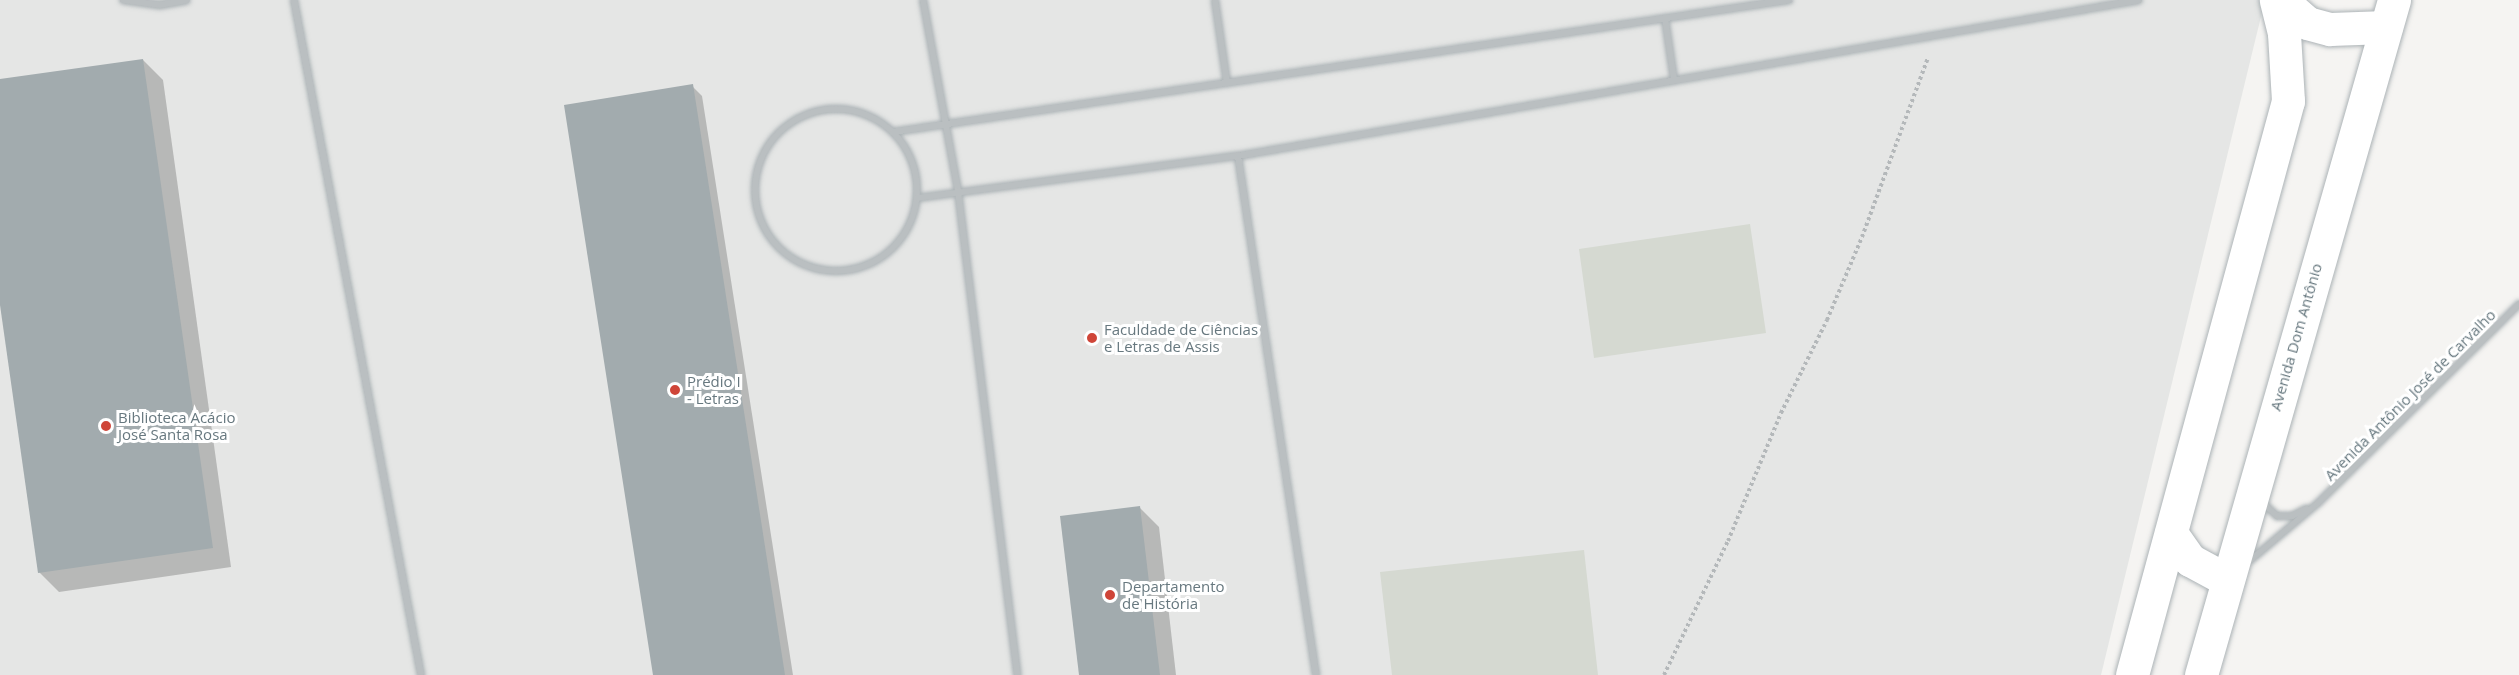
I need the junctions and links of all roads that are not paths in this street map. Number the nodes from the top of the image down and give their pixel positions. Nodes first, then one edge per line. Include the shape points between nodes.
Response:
1 (123, 0) edge
2 (187, 0) edge
3 (294, 0) edge
4 (923, 0) edge
5 (1215, 0) edge
6 (1789, 0) edge
7 (2139, 0) edge
8 (2276, 0) edge
9 (2281, 0) edge
10 (2390, 14) edge
11 (1665, 18) junction
12 (1674, 80) junction
13 (1227, 83) junction
14 (947, 125) junction
15 (893, 132) junction
16 (1238, 156) junction
17 (957, 191) junction
18 (917, 198) junction
19 (2519, 304) edge
20 (2256, 477) junction
21 (2318, 503) junction
22 (2171, 533) junction
23 (2227, 580) junction
24 (421, 675) edge
25 (1017, 675) edge
26 (1316, 675) edge
27 (2133, 675) edge
28 (2201, 675) edge

1 - 2 street via 160,5
3 - 24 street
4 - 14 street
5 - 13 street
6 - 11 street
7 - 12 street
8 - 22 main road via 2284,33 2289,101
9 - 10 main road via 2307,22 2330,29
10 - 20 main road, Avenida Dom Antônio
11 - 12 street
11 - 13 street
12 - 16 street
13 - 14 street
14 - 15 street
14 - 17 street
15 - 18 street via 907,151 916,174
15 - 18 street via 873,118 850,110 802,116 782,129 757,170 755,195 760,219 772,240 796,261 834,272 858,269 880,259 899,242 911,222
16 - 17 street
16 - 26 street
17 - 18 street
17 - 25 street
19 - 21 street, Avenida Antônio José de Carvalho
20 - 21 street, Avenida Antônio José de Carvalho via 2260,499 2267,511 2277,516 2292,516
20 - 23 main road, Avenida Dom Antônio
21 - 23 street, Avenida Antônio José de Carvalho
22 - 23 main road via 2190,560
22 - 27 main road
23 - 28 main road, Avenida Dom Antônio

